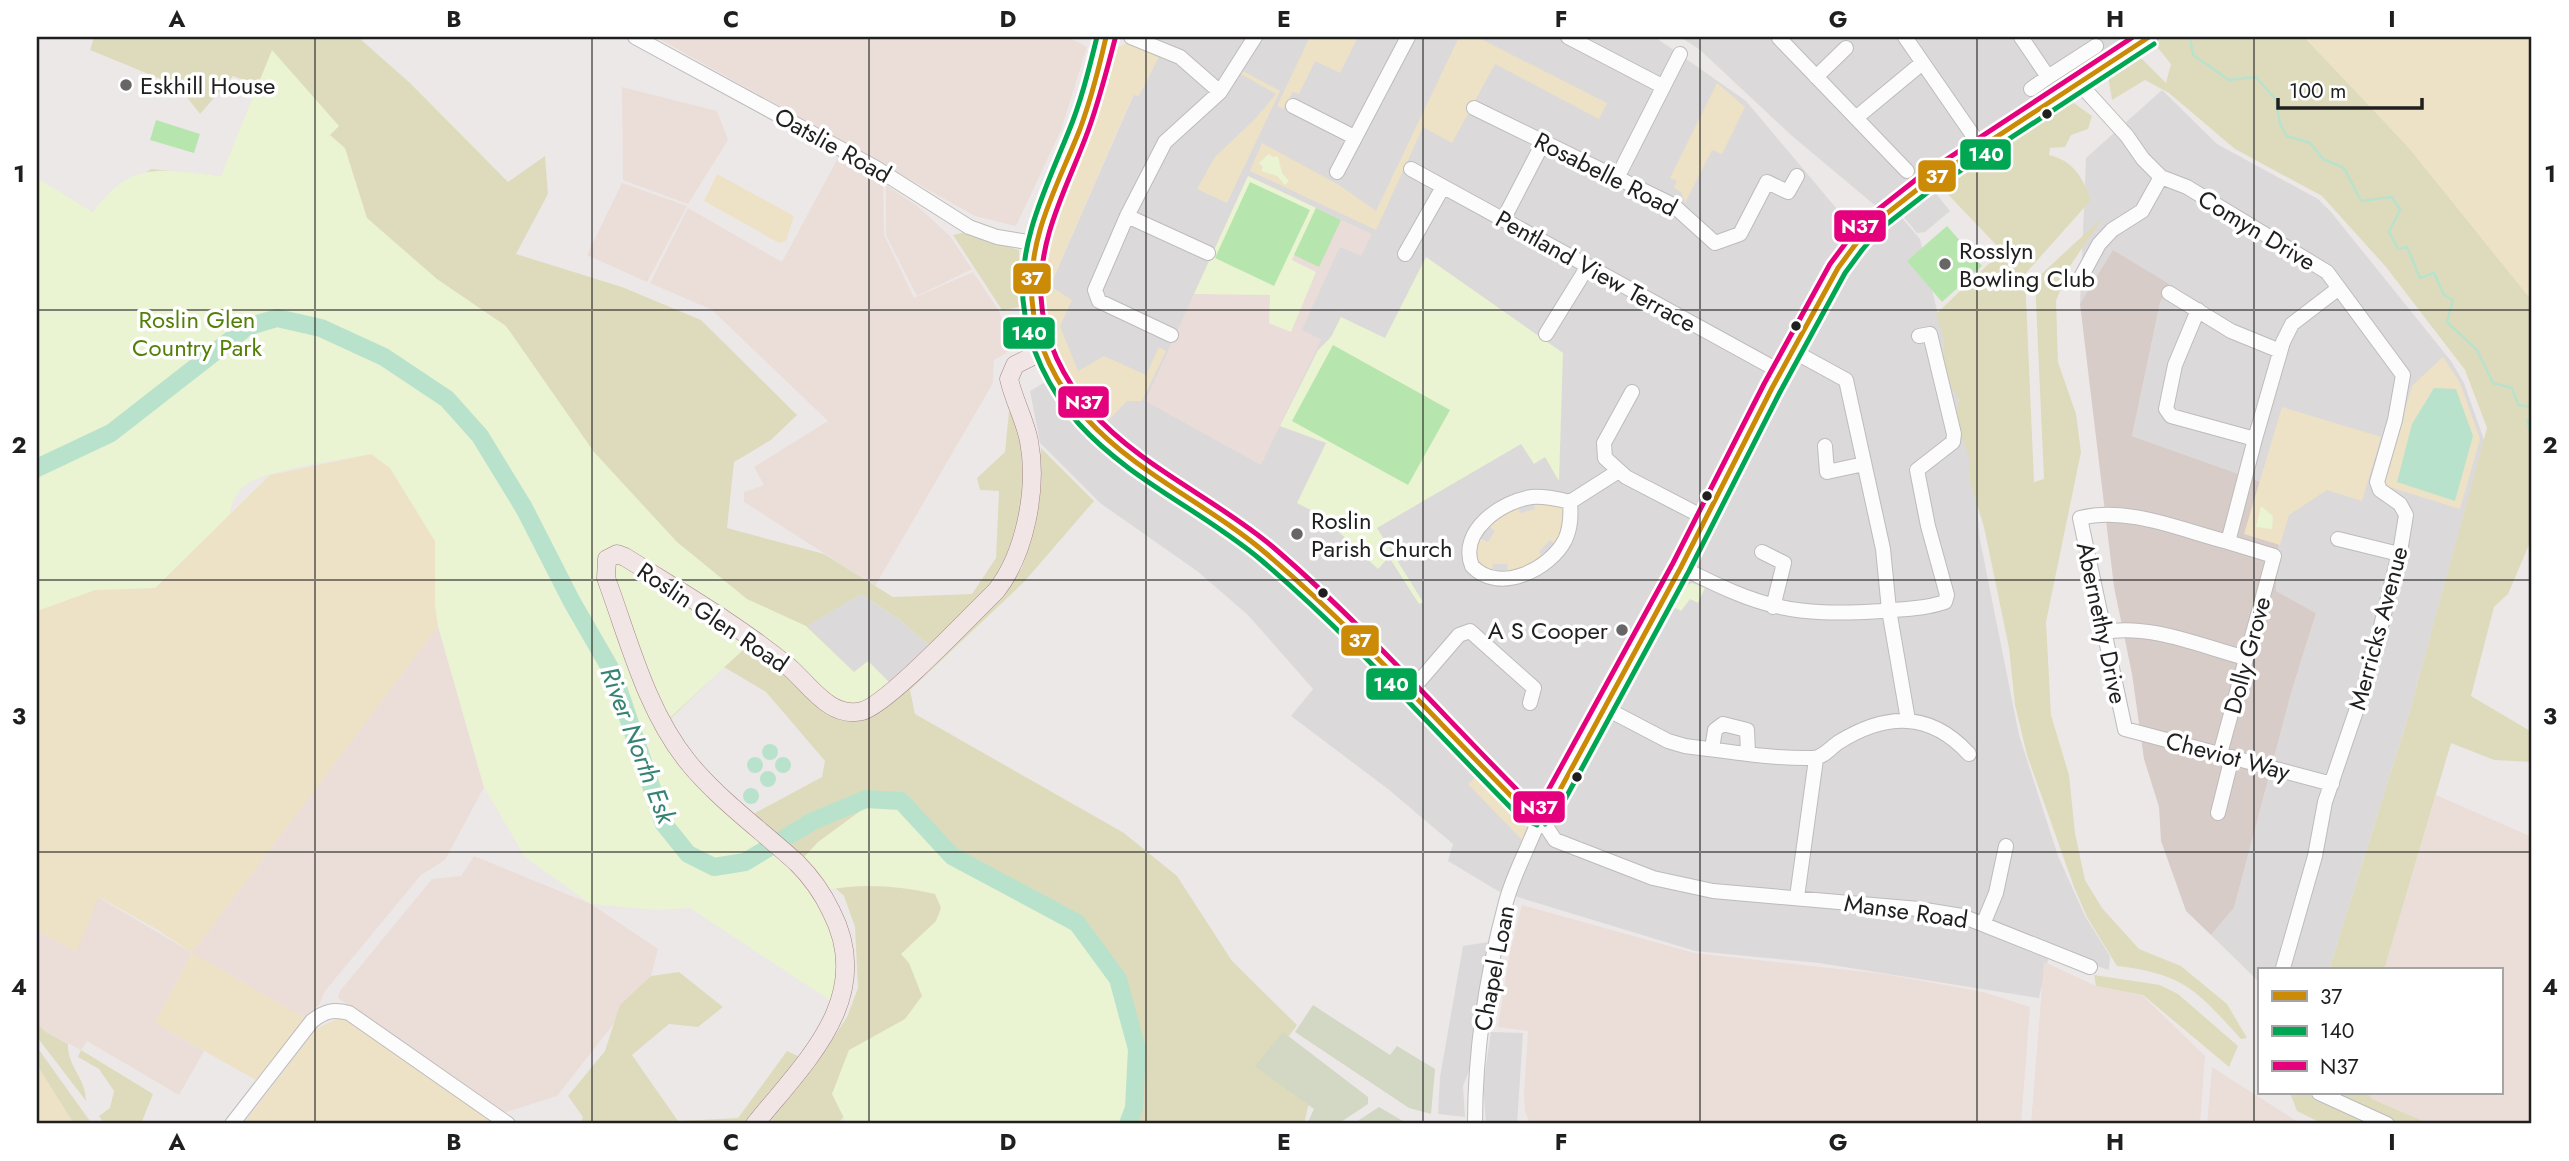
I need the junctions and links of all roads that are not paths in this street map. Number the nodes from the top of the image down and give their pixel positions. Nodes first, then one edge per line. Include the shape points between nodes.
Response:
1 (635, 37) edge
2 (1106, 37) edge
3 (1130, 37) edge
4 (1255, 37) edge
5 (1408, 37) edge
6 (1568, 37) edge
7 (1905, 37) edge
8 (2021, 37) edge
9 (2149, 37) edge
10 (1779, 38) edge
11 (2096, 47) dead end
12 (1846, 48) dead end
13 (1680, 54) dead end
14 (1922, 64) junction
15 (1816, 77) junction
16 (2048, 77) junction
17 (2079, 83) junction
18 (1662, 86) junction
19 (2031, 89) dead end
20 (1220, 92) junction
21 (1298, 107) dead end
22 (1474, 108) dead end
23 (1857, 117) junction
24 (1354, 136) junction
25 (1544, 141) junction
26 (1981, 147) junction
27 (1411, 169) dead end
28 (1908, 171) dead end
29 (1337, 173) dead end
30 (1797, 176) dead end
31 (2161, 177) junction
32 (1617, 178) junction
33 (1443, 187) junction
34 (1127, 216) junction
35 (1503, 220) junction
36 (1034, 243) junction
37 (1208, 253) dead end
38 (1405, 254) dead end
39 (1588, 266) junction
40 (2080, 279) dead end
41 (2339, 288) junction
42 (2169, 293) dead end
43 (2198, 310) junction
44 (1171, 334) dead end
45 (1546, 334) dead end
46 (1919, 336) dead end
47 (1043, 351) junction
48 (1793, 351) junction
49 (2280, 352) junction
50 (1781, 372) junction
51 (1632, 392) dead end
52 (2255, 439) junction
53 (1825, 446) dead end
54 (1864, 464) junction
55 (1617, 472) junction
56 (2377, 482) joint
57 (1570, 502) junction
58 (1705, 518) junction
59 (2338, 539) dead end
60 (2228, 542) junction
61 (1762, 552) dead end
62 (2399, 554) junction
63 (1681, 567) junction
64 (1773, 607) junction
65 (1889, 610) junction
66 (2104, 632) junction
67 (2246, 658) junction
68 (1538, 691) dead end
69 (1409, 693) junction
70 (1603, 707) junction
71 (1909, 720) junction
72 (2124, 729) joint
73 (1712, 749) junction
74 (1748, 753) junction
75 (1969, 754) dead end
76 (2226, 755) junction
77 (1816, 759) junction
78 (2332, 783) junction
79 (2218, 813) dead end
80 (1540, 817) junction
81 (2009, 853) dead end
82 (1797, 897) junction
83 (1984, 922) junction
84 (2090, 967) dead end
85 (2283, 968) dead end
86 (2321, 1094) edge
87 (232, 1124) edge
88 (508, 1124) edge
89 (755, 1124) edge
90 (1475, 1124) edge
91 (2387, 1124) edge

1 - 36 street, Oatslie Road via 876,168 969,227
2 - 36 main road via 1077,136
3 - 20 street via 1168,50
4 - 20 street
5 - 24 street
6 - 18 street
7 - 14 street
8 - 16 street
9 - 17 main road
10 - 15 street
11 - 16 street
12 - 15 street
13 - 18 street
14 - 23 street
14 - 26 street
15 - 23 street
16 - 19 street
17 - 26 main road
17 - 31 street, Comyn Drive
18 - 32 street
20 - 34 street via 1165,142
21 - 24 street
22 - 25 street, Rosabelle Road via 1491,110
23 - 28 street
24 - 29 street
25 - 32 street, Rosabelle Road
25 - 35 street
26 - 48 main road via 1872,225 1855,245
27 - 33 street, Pentland View Terrace
30 - 32 street, Rosabelle Road via 1788,192 1767,183 1740,234 1715,243 1683,212
31 - 40 street via 2142,211 2099,244
31 - 41 street, Comyn Drive via 2187,187 2327,272
33 - 35 street, Pentland View Terrace
33 - 38 street
34 - 37 street
34 - 44 street via 1096,297
35 - 39 street, Pentland View Terrace
36 - 47 main road via 1032,300
39 - 45 street
39 - 50 street, Pentland View Terrace
41 - 49 street via 2292,324
41 - 56 street, Comyn Drive via 2403,375
42 - 43 street
43 - 49 street via 2231,331
43 - 52 street via 2175,365 2166,409 2171,416
46 - 65 street via 1930,334 1954,433 1954,442 1917,470 1947,596 1936,605
47 - 69 main road via 1070,399 1102,435 1158,480 1215,513 1267,554
47 - 89 main road, Roslin Glen Road via 1015,365 1009,379 1023,414 1031,461 1026,521 1020,553 1010,574 899,685 865,711 840,711 828,705 790,668 706,607 625,557 617,554 607,559 606,578 666,733 689,763 798,864 838,923 848,978 832,1024
48 - 50 main road
48 - 54 street via 1846,380
49 - 52 street
50 - 58 main road
51 - 55 street via 1604,443 1605,458
52 - 60 street
53 - 54 street via 1822,464 1827,472
54 - 65 street via 1883,549
55 - 57 street
55 - 58 street
56 - 62 street, Merricks Avenue via 2406,515
57 - 57 street via 1572,517 1566,539 1546,562 1509,578 1487,576 1472,566 1475,533 1504,506 1533,497
58 - 63 main road
59 - 62 street
60 - 66 street, Abernethy Drive via 2122,514 2080,518
60 - 67 street, Dolly Grove via 2274,556
61 - 64 street via 1784,563
62 - 78 street, Merricks Avenue via 2370,670
63 - 64 street via 1732,593
63 - 70 main road
64 - 65 street via 1838,614
65 - 71 street
66 - 67 street via 2145,630
66 - 72 street, Abernethy Drive
67 - 76 street, Dolly Grove
68 - 69 street via 1470,631 1459,635
69 - 80 main road via 1527,812
70 - 73 street via 1668,741
70 - 80 main road via 1549,810
71 - 75 street via 1934,726 1955,738
71 - 77 street via 1881,722 1855,732
72 - 76 street, Cheviot Way
73 - 74 street
73 - 74 street via 1715,730 1723,724 1747,730
74 - 77 street
76 - 78 street, Cheviot Way
76 - 79 street, Dolly Grove
77 - 82 street
78 - 85 street, Merricks Avenue
80 - 82 street, Manse Road via 1555,839 1653,878 1713,891
80 - 90 street, Chapel Loan via 1506,902 1495,951 1475,1074
81 - 83 street
82 - 83 street, Manse Road via 1920,909
83 - 84 street, Manse Road
86 - 91 street
87 - 88 street via 312,1021 336,1010 349,1013

